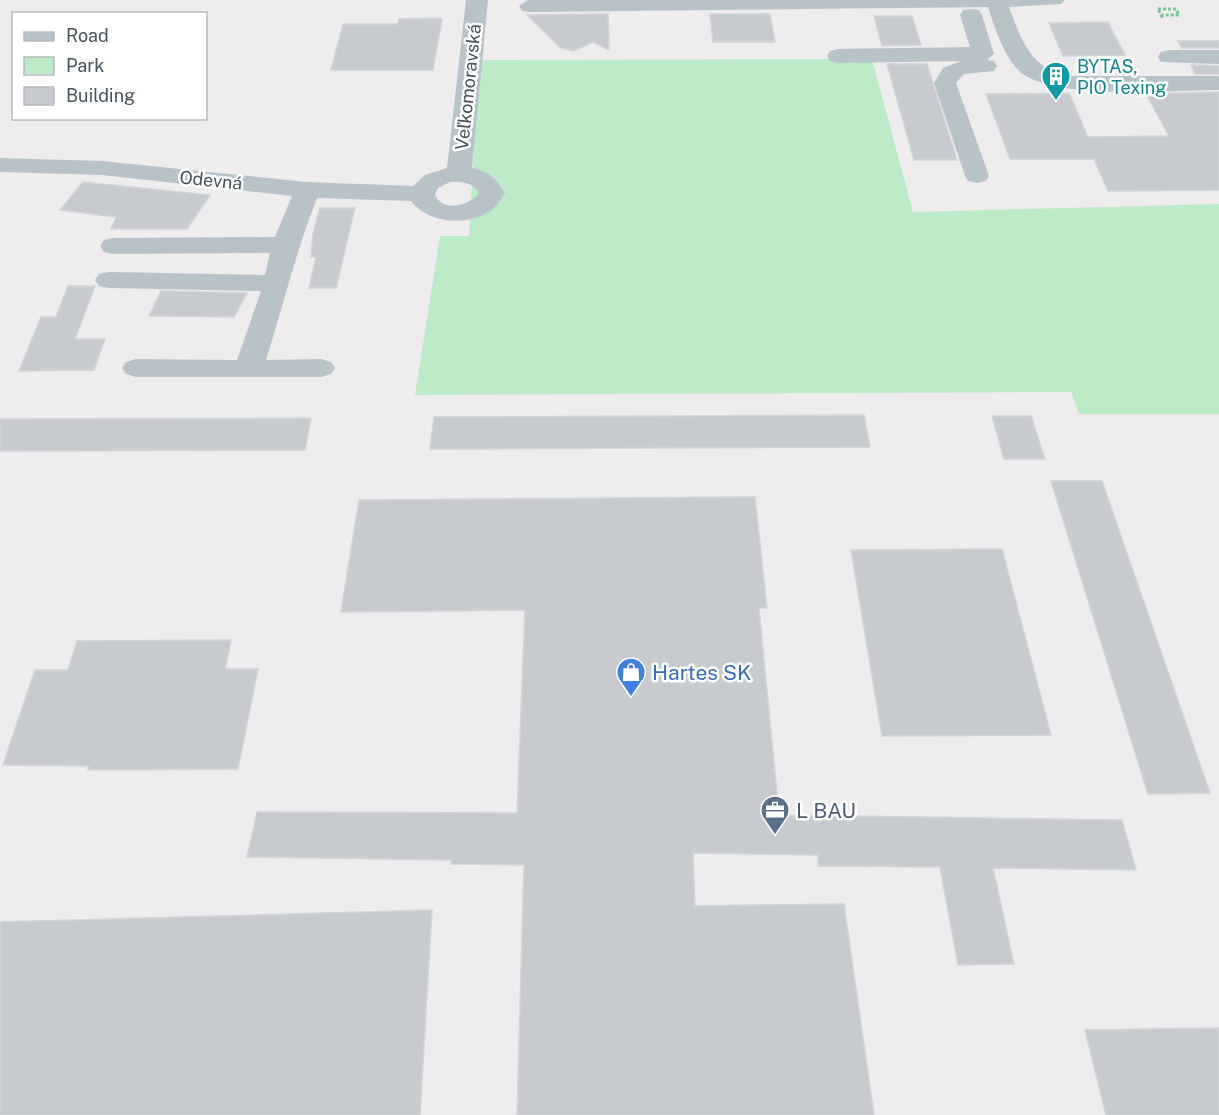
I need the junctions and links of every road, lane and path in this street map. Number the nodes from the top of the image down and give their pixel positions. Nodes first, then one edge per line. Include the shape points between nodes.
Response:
1 (477, 0) edge
2 (1054, 0) edge
3 (996, 1) edge
4 (676, 2) edge
5 (967, 5) edge
6 (530, 6) dead end
7 (1161, 15) junction
8 (1163, 19) dead end
9 (983, 54) junction
10 (838, 56) dead end
11 (1169, 57) dead end
12 (1219, 57) edge
13 (1020, 60) junction
14 (1219, 83) edge
15 (0, 165) edge
16 (459, 174) junction
17 (977, 176) dead end
18 (307, 190) junction
19 (422, 194) junction
20 (285, 245) junction
21 (113, 246) dead end
22 (109, 280) dead end
23 (277, 283) junction
24 (136, 368) dead end
25 (321, 368) dead end
26 (248, 369) junction

1 - 16 street, Veľkomoravská
2 - 3 street
3 - 5 street
3 - 13 street
4 - 5 street
4 - 6 street
5 - 9 street
7 - 7 path via 1158,9 1176,9 1179,15
7 - 8 path
9 - 10 street
9 - 13 street
11 - 12 street
13 - 14 street via 1044,78 1066,83
13 - 17 street via 956,69 946,78
15 - 18 street, Odevná via 102,168
16 - 19 street via 429,182
16 - 19 street via 486,182 492,193 490,199 476,209 454,213 426,205
18 - 19 street, Odevná
18 - 20 street
20 - 21 street
20 - 23 street
22 - 23 street
23 - 26 street
24 - 26 street
25 - 26 street

